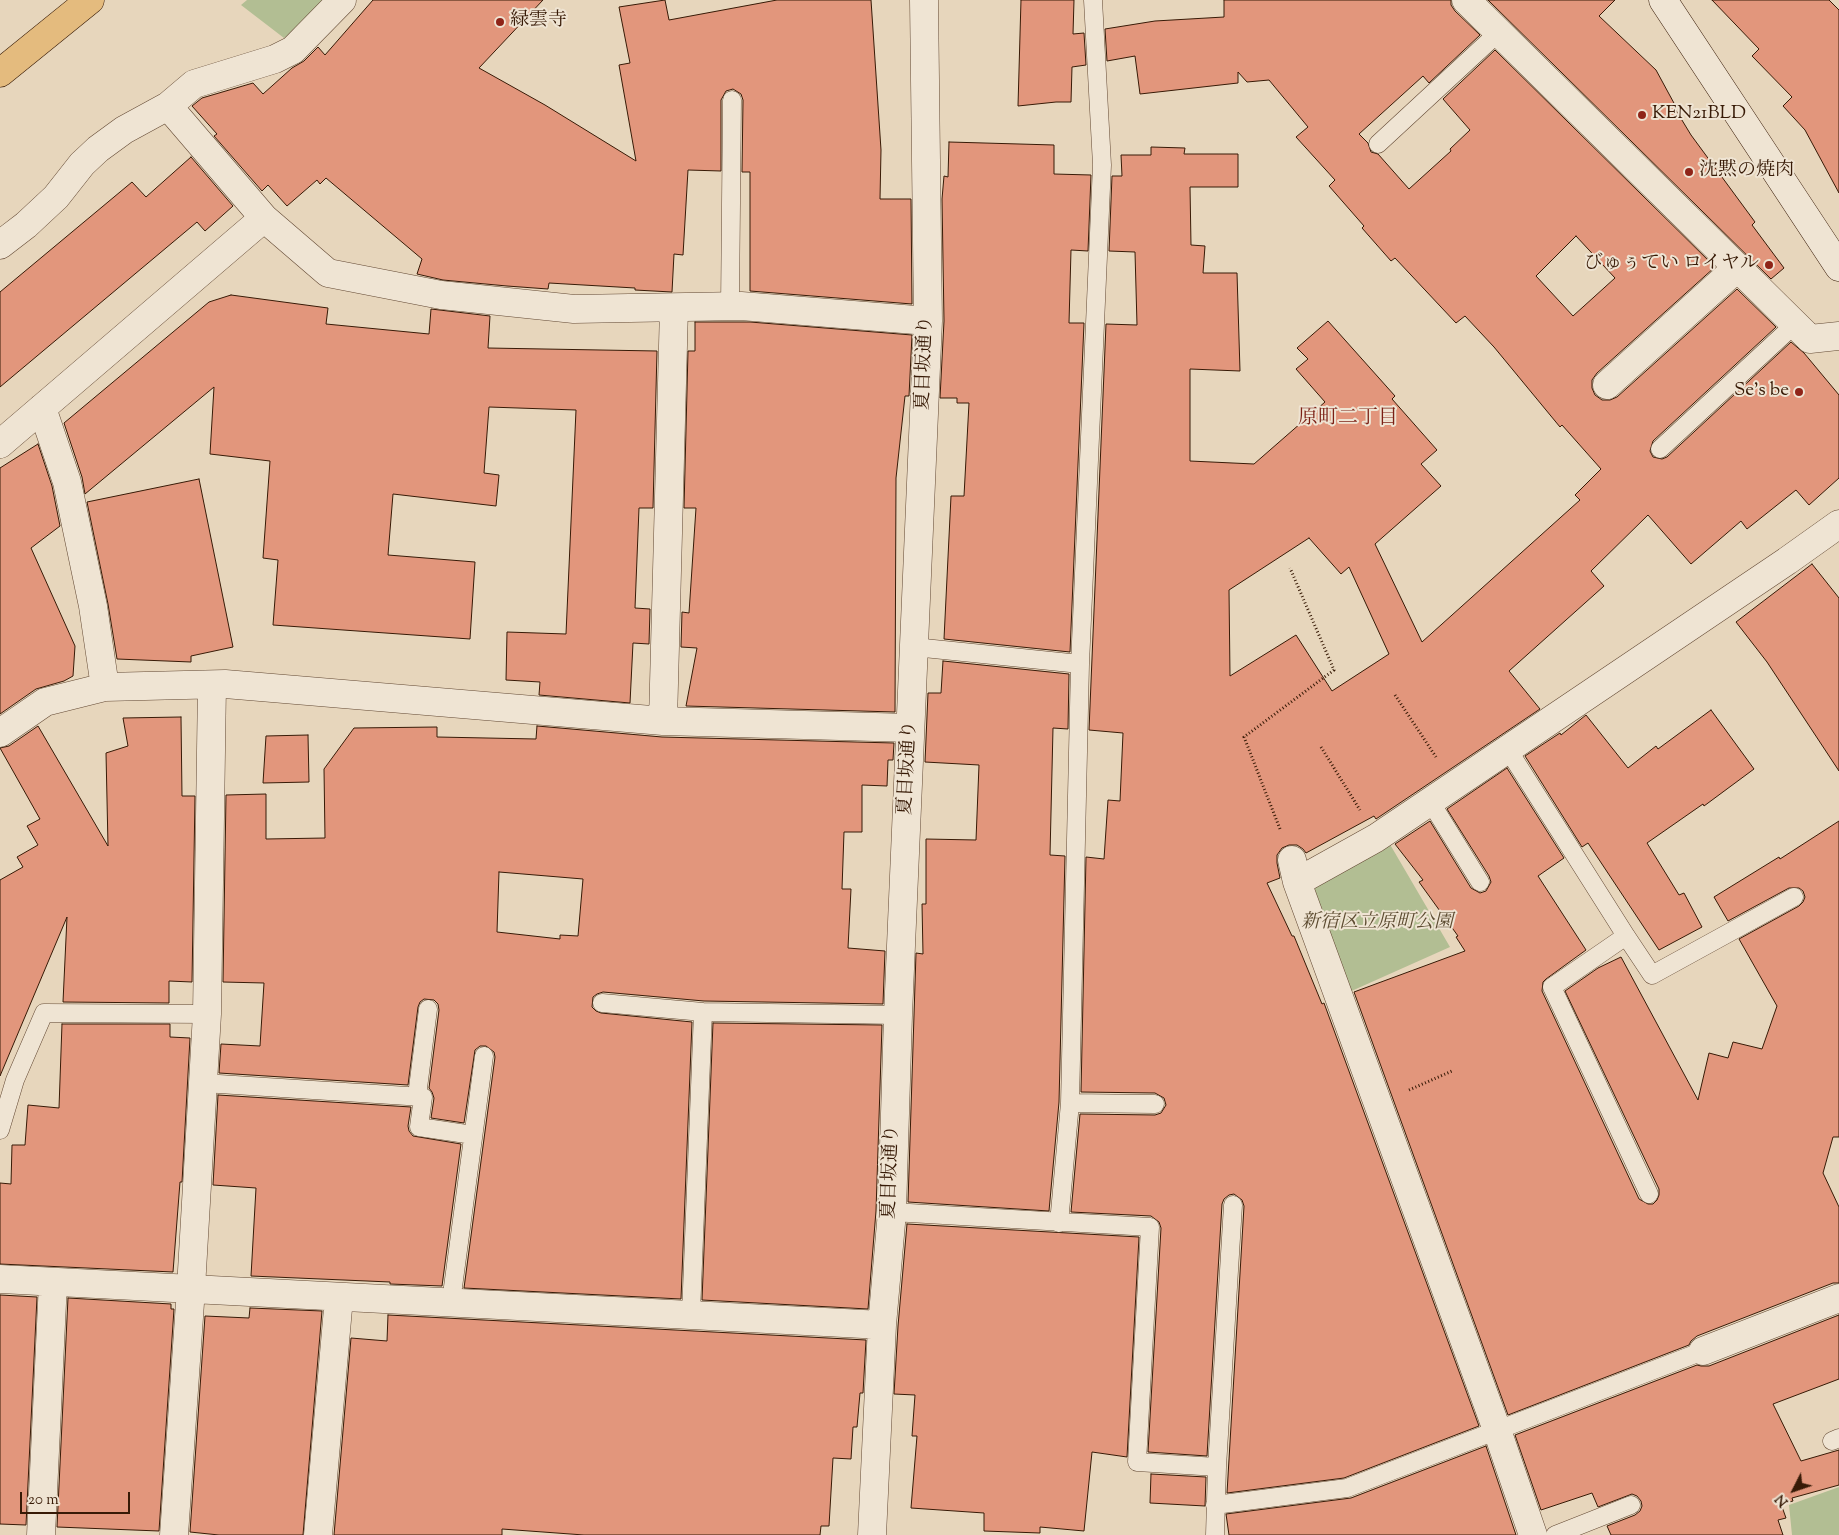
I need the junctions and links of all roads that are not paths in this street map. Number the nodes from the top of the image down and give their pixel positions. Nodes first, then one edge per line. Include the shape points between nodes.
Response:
1 (90, 0) edge
2 (342, 0) edge
3 (924, 0) edge
4 (1093, 0) edge
5 (1466, 0) edge
6 (1663, 0) edge
7 (1499, 32) junction
8 (0, 73) edge
9 (732, 100) dead end
10 (168, 106) junction
11 (1378, 144) dead end
12 (264, 218) junction
13 (0, 245) edge
14 (1738, 267) junction
15 (1839, 267) edge
16 (730, 307) junction
17 (674, 308) junction
18 (928, 321) junction
19 (1795, 324) junction
20 (1839, 336) edge
21 (1607, 385) dead end
22 (42, 408) junction
23 (0, 444) edge
24 (1660, 449) dead end
25 (1839, 524) edge
26 (914, 647) junction
27 (1080, 664) junction
28 (212, 686) junction
29 (105, 687) junction
30 (663, 722) junction
31 (910, 728) junction
32 (0, 733) edge
33 (1508, 748) junction
34 (1430, 802) junction
35 (1480, 882) dead end
36 (1794, 897) dead end
37 (1626, 936) junction
38 (602, 1003) dead end
39 (428, 1009) dead end
40 (703, 1012) junction
41 (207, 1014) junction
42 (898, 1015) junction
43 (484, 1056) dead end
44 (203, 1083) junction
45 (417, 1096) junction
46 (1070, 1103) junction
47 (1155, 1104) dead end
48 (0, 1130) edge
49 (473, 1135) junction
50 (1650, 1194) dead end
51 (1233, 1205) dead end
52 (892, 1212) junction
53 (1059, 1223) junction
54 (0, 1279) edge
55 (53, 1282) junction
56 (191, 1288) junction
57 (339, 1297) junction
58 (1839, 1298) edge
59 (451, 1302) junction
60 (691, 1314) junction
61 (882, 1325) junction
62 (1702, 1351) joint
63 (1497, 1430) junction
64 (1217, 1466) junction
65 (1215, 1505) junction
66 (1631, 1505) dead end
67 (1537, 1534) edge
68 (41, 1535) edge
69 (174, 1535) edge
70 (318, 1535) edge
71 (872, 1535) edge
72 (1215, 1535) edge

1 - 8 main road
2 - 10 street via 293,50 194,84
3 - 18 street, 夏目坂通り
4 - 27 lane via 1102,165
5 - 7 street
6 - 15 street
7 - 11 lane
7 - 14 street
9 - 16 lane
10 - 12 street
10 - 13 street via 124,130 98,149 56,197
12 - 17 street via 328,272 441,295 574,310
12 - 22 street
14 - 19 street
14 - 21 street
16 - 17 street
16 - 18 street
17 - 30 street
18 - 26 street, 夏目坂通り
19 - 20 street via 1810,338
19 - 24 lane
22 - 23 street
22 - 29 street via 67,482
25 - 33 street
26 - 27 lane
26 - 31 street, 夏目坂通り
27 - 46 lane
28 - 29 street
28 - 30 street via 225,684
28 - 41 street
29 - 32 street via 45,702
30 - 31 street
31 - 42 street, 夏目坂通り
33 - 34 street
33 - 37 lane
34 - 35 lane
34 - 63 street via 1376,838 1294,871
36 - 37 lane via 1652,974
37 - 50 lane via 1552,986
38 - 40 lane
39 - 45 lane
40 - 42 lane
40 - 60 lane
41 - 44 street
41 - 48 lane via 44,1013 15,1080
42 - 52 street, 夏目坂通り
43 - 49 lane
44 - 45 lane
44 - 56 street
45 - 49 lane via 423,1097 419,1127
46 - 47 lane
46 - 53 lane
49 - 59 lane
51 - 64 lane
52 - 53 lane
52 - 61 street, 夏目坂通り
53 - 64 lane via 1150,1227 1137,1462
54 - 55 street
55 - 56 street
55 - 68 street
56 - 57 street
56 - 69 street
57 - 59 street
57 - 70 street
58 - 62 street
59 - 60 street
60 - 61 street
61 - 71 street, 夏目坂通り
62 - 63 lane
63 - 65 lane via 1347,1488
63 - 67 street
64 - 65 lane
65 - 72 lane
66 - 67 lane

